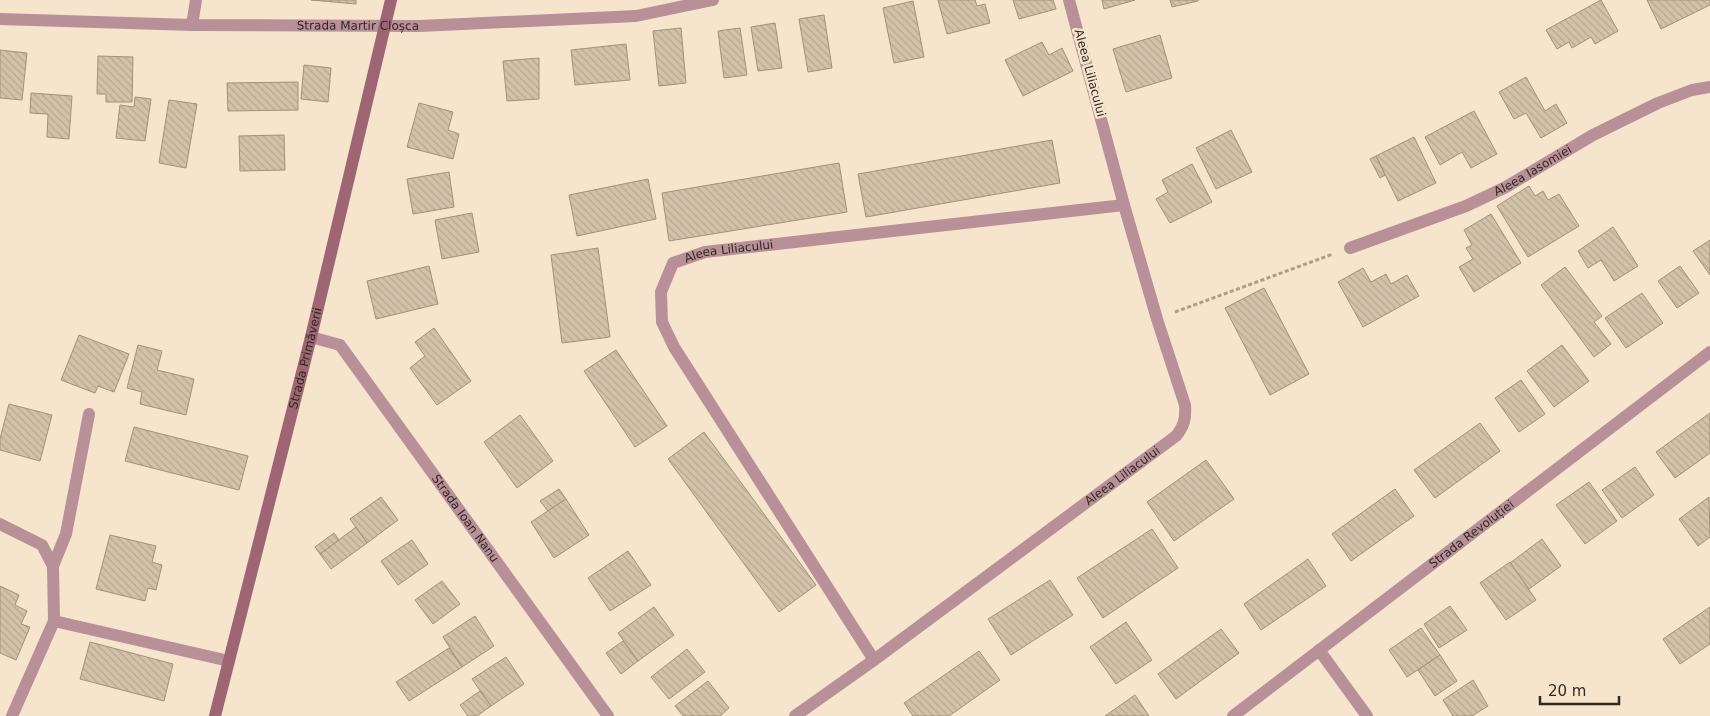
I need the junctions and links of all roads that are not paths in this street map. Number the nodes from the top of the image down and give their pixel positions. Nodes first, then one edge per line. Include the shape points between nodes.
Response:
1 (196, 0) edge
2 (391, 0) edge
3 (713, 0) edge
4 (1070, 0) edge
5 (0, 19) edge
6 (192, 26) junction
7 (384, 26) junction
8 (1710, 87) edge
9 (1124, 205) junction
10 (1350, 248) road end
11 (311, 337) junction
12 (1710, 352) edge
13 (89, 414) dead end
14 (0, 524) edge
15 (53, 566) junction
16 (54, 621) junction
17 (1319, 650) junction
18 (874, 660) junction
19 (229, 661) junction
20 (12, 716) edge
21 (215, 716) edge
22 (608, 716) edge
23 (796, 716) edge
24 (1233, 716) edge
25 (1367, 716) edge

1 - 6 street
2 - 7 main road, Strada Primăverii
3 - 7 street, Strada Martir Cloșca via 636,16
4 - 9 street, Aleea Liliacului
5 - 6 street, Strada Martir Cloșca
6 - 7 street, Strada Martir Cloșca
7 - 11 main road, Strada Primăverii
8 - 10 street, Aleea Iasomiei via 1658,103 1593,135 1506,187 1466,206
9 - 18 street, Aleea Liliacului via 1185,405 1183,426 1176,436
9 - 18 street, Aleea Liliacului via 705,252 673,262 661,292 662,322 674,347
11 - 19 main road, Strada Primăverii
11 - 22 street, Strada Ioan Nanu via 340,345
12 - 17 street, Strada Revoluției
13 - 15 street via 66,534
14 - 15 street via 42,545
15 - 16 street
16 - 19 street
16 - 20 street
17 - 24 street, Strada Revoluției
17 - 25 street
18 - 23 street, Aleea Liliacului
19 - 21 main road, Strada Primăverii

